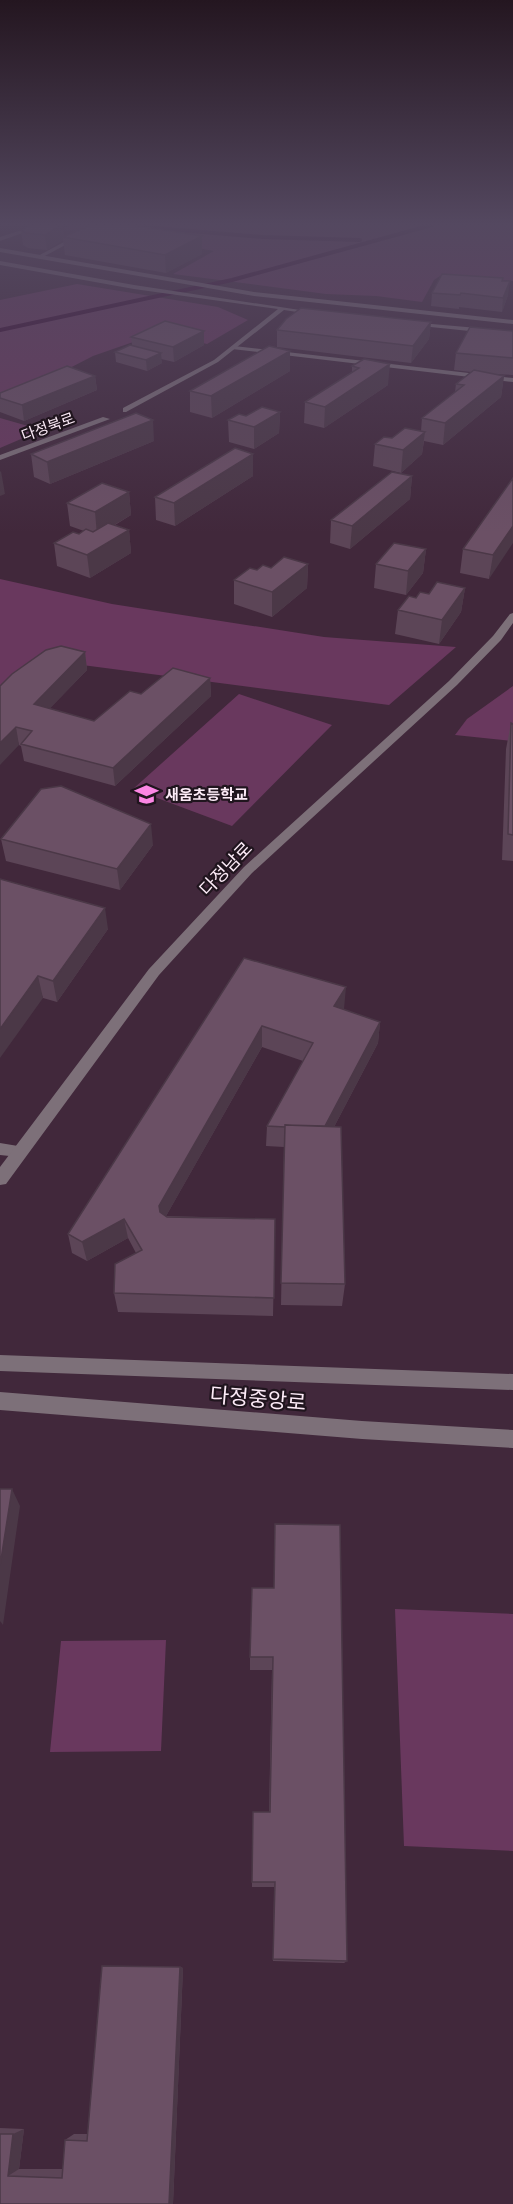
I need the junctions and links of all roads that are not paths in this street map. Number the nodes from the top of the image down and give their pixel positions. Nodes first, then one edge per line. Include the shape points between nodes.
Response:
1 (259, 328) edge
2 (458, 328) edge
3 (502, 332) edge
4 (234, 348) junction
5 (513, 380) edge
6 (126, 410) junction
7 (129, 419) edge
8 (0, 458) edge
9 (513, 616) edge
10 (0, 1149) edge
11 (19, 1150) junction
12 (0, 1179) edge
13 (0, 1363) edge
14 (513, 1382) edge
15 (0, 1401) edge
16 (513, 1439) edge

1 - 4 street
2 - 3 street
4 - 5 street
4 - 6 street
6 - 7 street via 133,413
6 - 8 street, 다정북로
9 - 11 street, 다정남로 via 453,683 241,879 154,972
10 - 11 street
11 - 12 street, 다정남로
13 - 14 street, 다정중앙로
15 - 16 street, 다정중앙로

